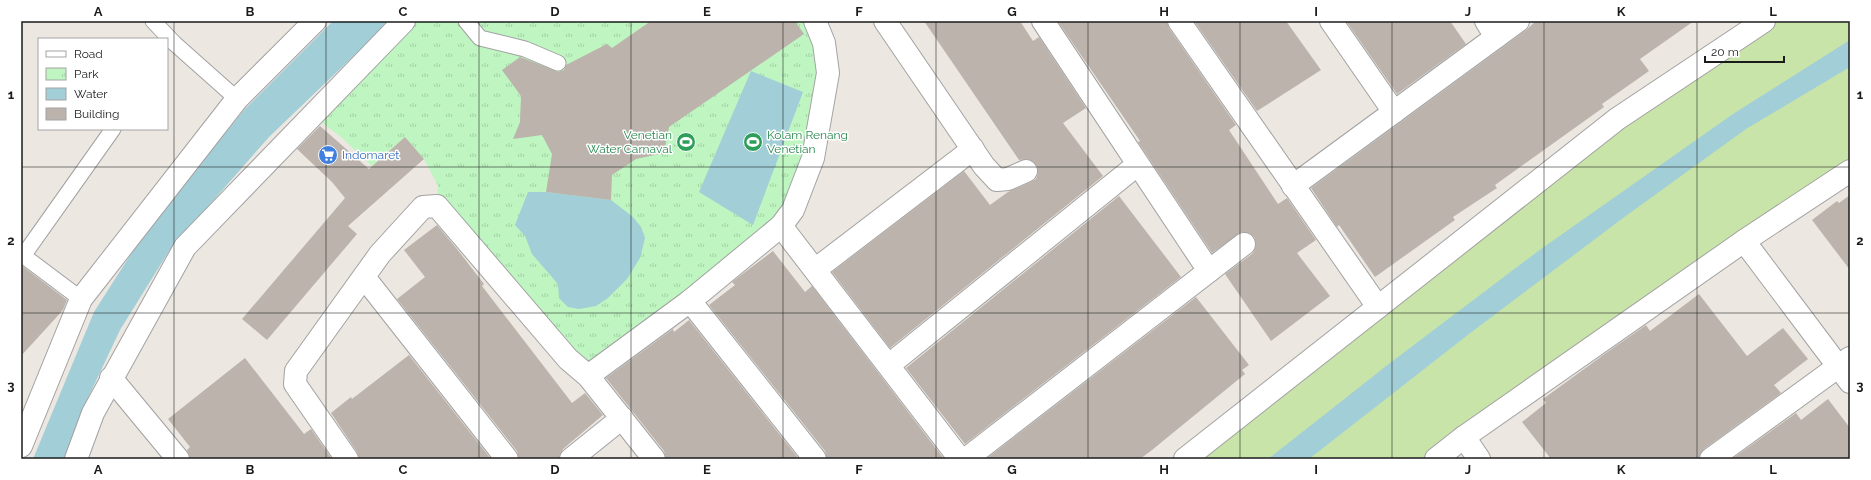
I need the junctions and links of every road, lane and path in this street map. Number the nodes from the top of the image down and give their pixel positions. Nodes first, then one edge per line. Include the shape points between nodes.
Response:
1 (153, 21) edge
2 (315, 21) edge
3 (404, 21) edge
4 (466, 21) edge
5 (815, 21) edge
6 (885, 21) edge
7 (1043, 21) edge
8 (1179, 21) edge
9 (1331, 21) edge
10 (1518, 21) edge
11 (1764, 21) edge
12 (1491, 29) edge
13 (164, 38) edge
14 (171, 48) edge
15 (558, 63) dead end
16 (237, 99) junction
17 (1394, 112) junction
18 (112, 130) edge
19 (973, 149) junction
20 (1137, 164) junction
21 (1026, 171) dead end
22 (1850, 171) edge
23 (1293, 186) junction
24 (781, 226) junction
25 (1744, 241) junction
26 (1244, 244) dead end
27 (22, 255) edge
28 (816, 269) junction
29 (1209, 271) junction
30 (364, 277) junction
31 (82, 299) junction
32 (690, 301) junction
33 (1378, 307) junction
34 (889, 365) junction
35 (1846, 369) edge
36 (588, 376) junction
37 (111, 378) junction
38 (622, 418) junction
39 (1464, 437) junction
40 (21, 446) edge
41 (76, 459) edge
42 (178, 459) edge
43 (347, 459) edge
44 (507, 459) edge
45 (571, 459) edge
46 (654, 459) edge
47 (815, 459) edge
48 (960, 459) edge
49 (966, 459) edge
50 (1186, 459) edge
51 (1436, 459) edge
52 (1479, 459) edge
53 (1711, 459) edge

1 - 13 lane
2 - 16 street
3 - 37 street via 185,247
4 - 15 lane via 480,38 525,50
5 - 24 street via 824,43 828,73 813,158 793,210
6 - 19 street
7 - 20 street
8 - 23 street
9 - 17 street
10 - 12 street
11 - 33 street via 1618,119
12 - 17 street
14 - 16 lane
16 - 31 street
17 - 23 street
18 - 27 lane
19 - 21 street via 997,180 1008,179
19 - 28 street
20 - 29 street
20 - 34 street
22 - 25 street
23 - 33 street
24 - 28 street
24 - 32 street
25 - 35 street
25 - 39 street
26 - 29 street
27 - 31 lane
28 - 34 street
29 - 49 street
30 - 36 street via 380,254 423,207 437,206 568,359
30 - 43 street via 294,377 295,384
30 - 44 street
31 - 40 street
32 - 36 street
32 - 47 street
33 - 50 street
34 - 48 street
35 - 53 street
36 - 38 street
37 - 41 street via 93,413
37 - 42 street
38 - 45 street
38 - 46 street
39 - 51 street
39 - 52 street

